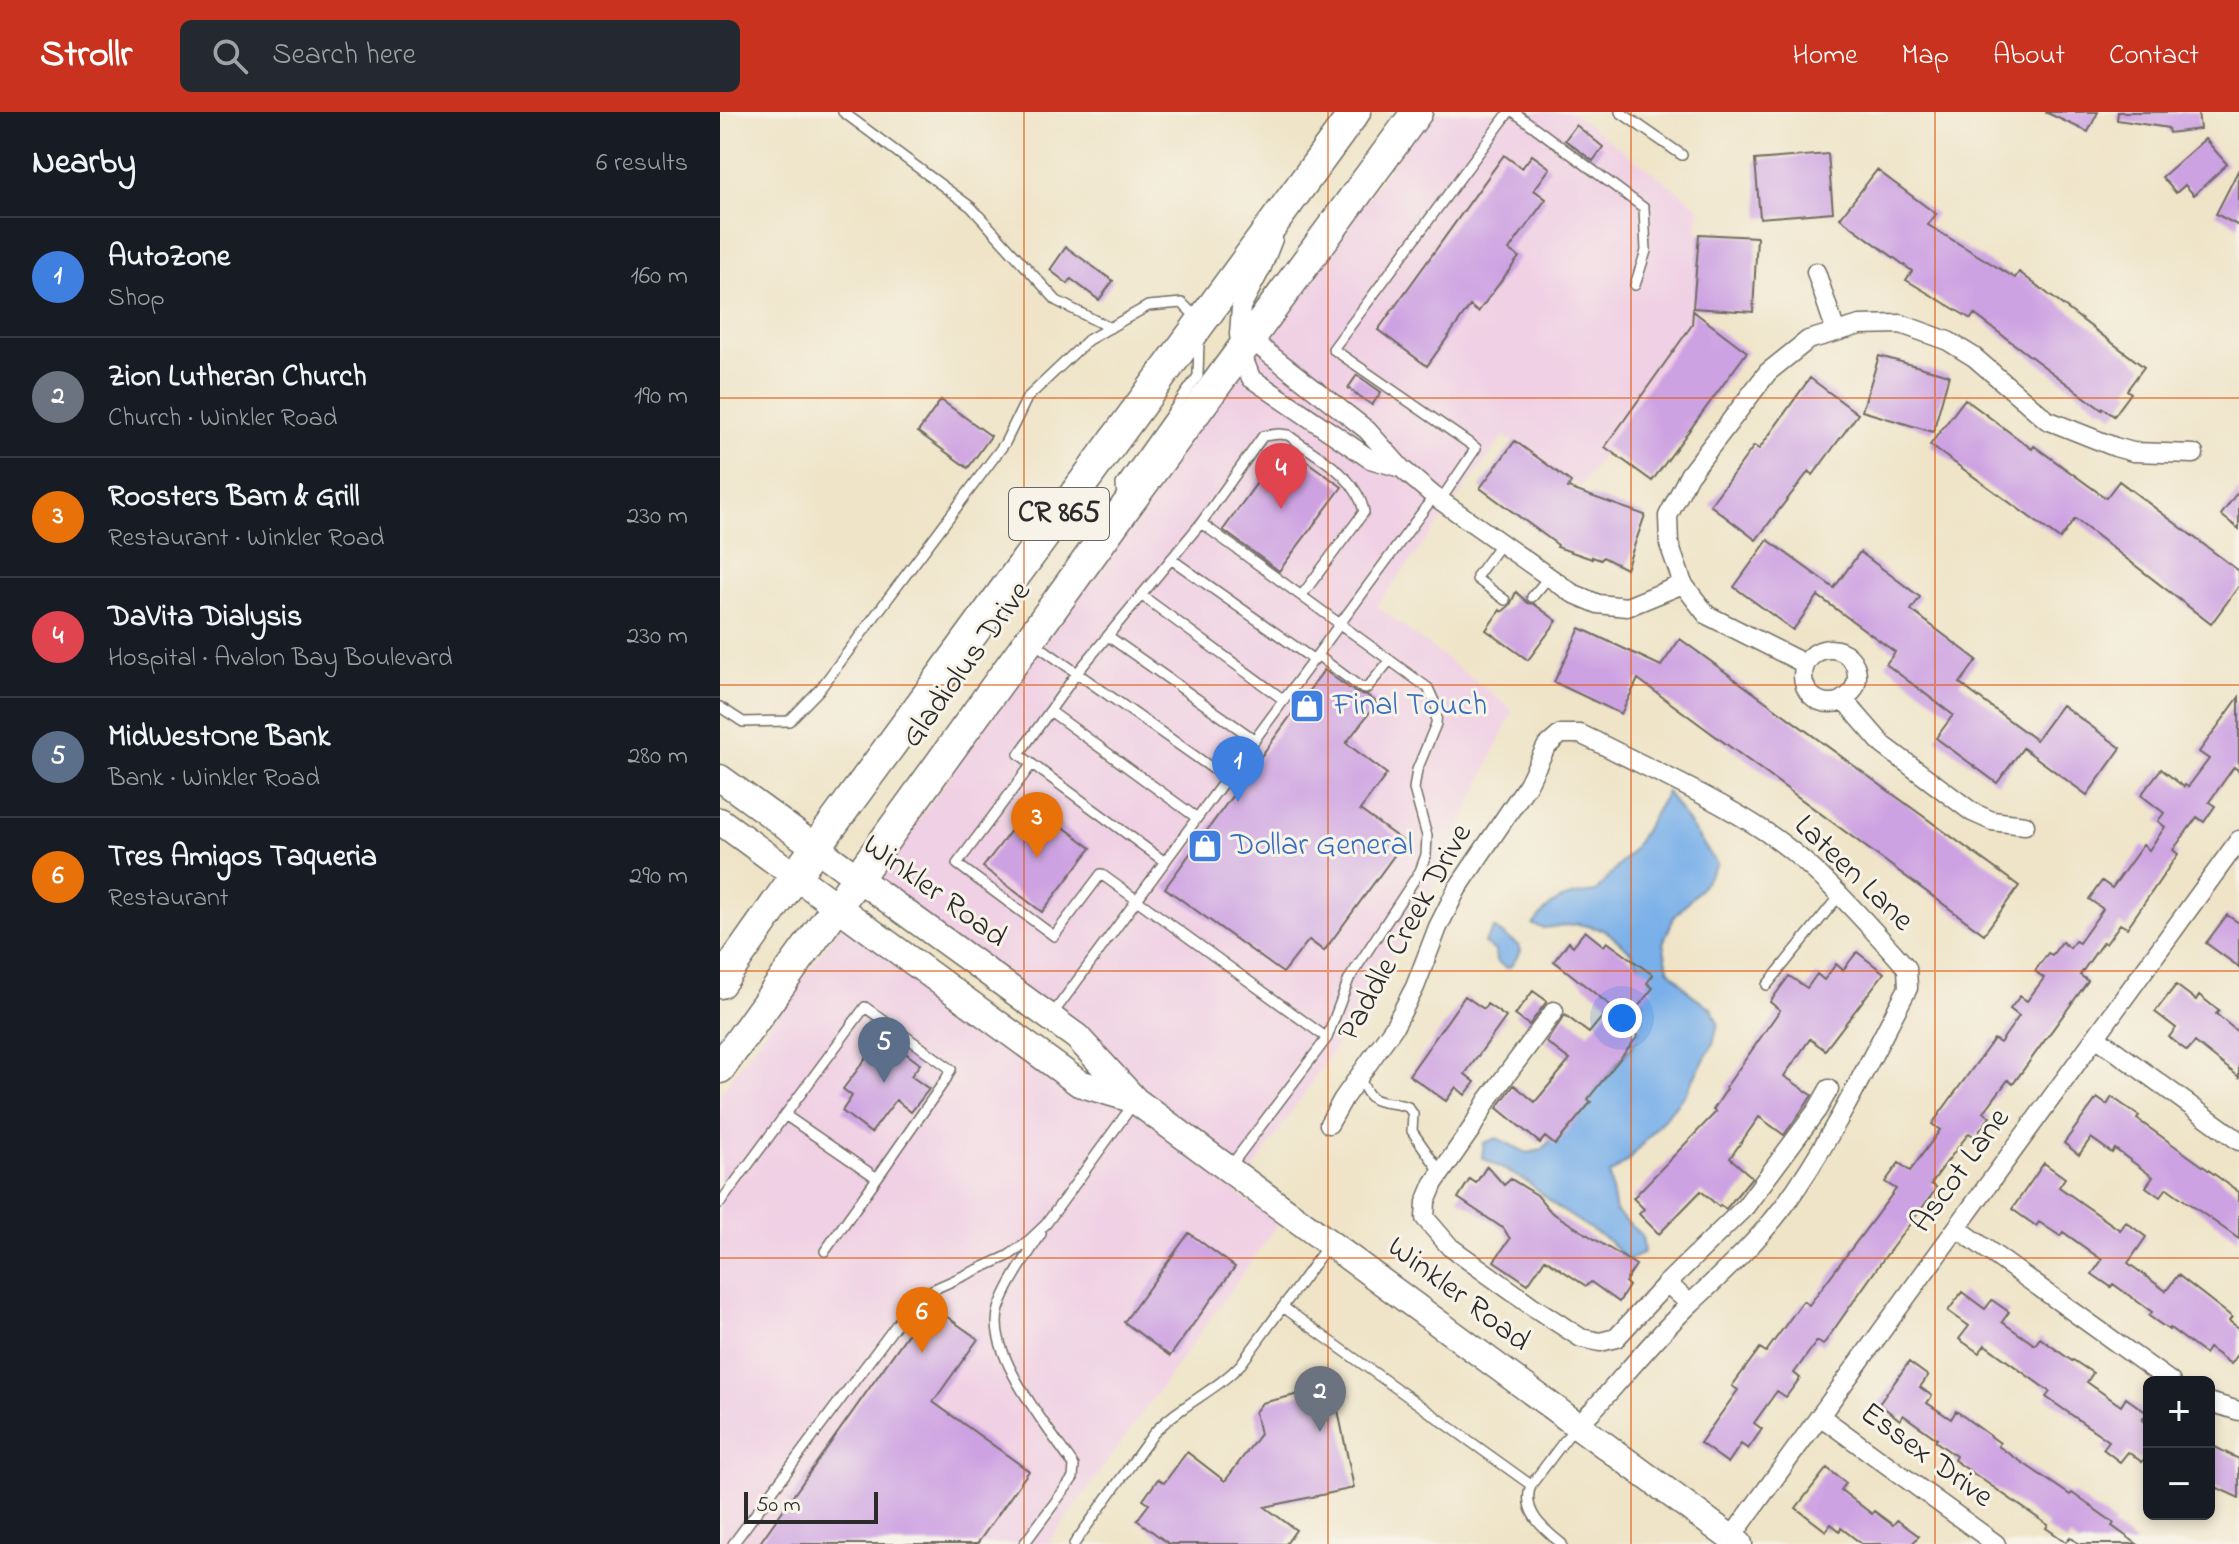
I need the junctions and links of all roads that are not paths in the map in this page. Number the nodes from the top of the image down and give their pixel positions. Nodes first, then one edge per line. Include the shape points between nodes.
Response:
1 (843, 112) edge
2 (1355, 112) edge
3 (1417, 112) edge
4 (1511, 112) edge
5 (1620, 112) edge
6 (1682, 155) dead end
7 (1288, 203) junction
8 (1816, 272) dead end
9 (1635, 285) dead end
10 (1200, 322) junction
11 (1110, 328) junction
12 (1836, 332) junction
13 (1246, 346) junction
14 (2194, 454) dead end
15 (1401, 468) junction
16 (1437, 498) junction
17 (1122, 512) junction
18 (1201, 523) junction
19 (1501, 543) junction
20 (1171, 559) junction
21 (1549, 577) junction
22 (1683, 584) junction
23 (1141, 595) junction
24 (1302, 595) junction
25 (1532, 597) dead end
26 (1505, 600) dead end
27 (1340, 624) junction
28 (1108, 636) junction
29 (1031, 640) junction
30 (1316, 657) junction
31 (1390, 660) junction
32 (1805, 664) junction
33 (1077, 673) junction
34 (1843, 699) junction
35 (1284, 700) junction
36 (720, 707) edge
37 (1050, 711) junction
38 (1255, 740) junction
39 (1032, 764) junction
40 (1536, 770) joint
41 (720, 778) edge
42 (1226, 778) junction
43 (1197, 818) junction
44 (720, 821) edge
45 (2025, 825) dead end
46 (2239, 840) edge
47 (816, 847) junction
48 (1165, 862) junction
49 (2233, 863) edge
50 (795, 877) junction
51 (857, 878) junction
52 (1839, 896) junction
53 (1137, 899) junction
54 (836, 905) junction
55 (720, 983) edge
56 (1767, 985) dead end
57 (1554, 1011) dead end
58 (1049, 1018) junction
59 (2096, 1037) junction
60 (1327, 1038) junction
61 (720, 1068) edge
62 (1360, 1077) junction
63 (1829, 1089) dead end
64 (1136, 1101) junction
65 (785, 1115) junction
66 (1329, 1124) dead end
67 (2239, 1141) edge
68 (1229, 1168) junction
69 (1441, 1173) junction
70 (1768, 1175) junction
71 (877, 1178) junction
72 (1791, 1195) junction
73 (720, 1203) edge
74 (1046, 1224) junction
75 (1957, 1228) junction
76 (1330, 1242) junction
77 (825, 1251) dead end
78 (1667, 1283) junction
79 (1690, 1304) junction
80 (1283, 1307) junction
81 (2163, 1376) edge
82 (2215, 1404) edge
83 (2239, 1411) edge
84 (1820, 1416) junction
85 (1578, 1424) junction
86 (1531, 1485) junction
87 (1735, 1541) edge
88 (733, 1544) edge
89 (1024, 1544) edge
90 (1074, 1544) edge
91 (1562, 1544) edge
92 (1996, 1544) edge

1 - 11 lane via 971,207 1057,301
2 - 7 main road, Gladiolus Drive / CR 865
3 - 13 main road, Gladiolus Drive / CR 865
4 - 9 lane via 1644,208 1646,251
4 - 16 lane via 1333,349 1476,448
5 - 6 lane
7 - 10 main road, Gladiolus Drive / CR 865
7 - 13 street via 1241,307 1239,334
8 - 12 street
10 - 11 lane via 1182,303 1148,306
10 - 17 lane via 1198,376 1121,484
10 - 47 main road, Gladiolus Drive / CR 865
11 - 36 lane via 1088,340 1027,398 1005,443 820,689 789,721 743,722
12 - 14 street via 1860,325 1901,324 1974,357 2047,420 2133,452
12 - 22 street via 1808,340 1768,372 1689,475 1668,516 1669,544
13 - 15 street via 1367,430
13 - 15 street via 1251,378 1370,459
13 - 17 main road, Gladiolus Drive / CR 865
15 - 16 street
16 - 19 street
16 - 27 lane
17 - 29 main road, Gladiolus Drive / CR 865
18 - 20 lane
18 - 24 lane
18 - 24 lane via 1263,436 1288,435 1352,483 1364,512
19 - 21 street
19 - 26 lane via 1477,579
20 - 23 lane
20 - 30 lane
21 - 22 street via 1598,604 1627,607
21 - 25 lane
22 - 32 street via 1707,615
23 - 28 lane
23 - 35 lane
24 - 27 lane
27 - 30 lane
27 - 31 lane
28 - 33 lane
28 - 38 lane
29 - 33 lane
29 - 51 main road, Gladiolus Drive / CR 865
30 - 31 lane via 1367,688
30 - 35 lane
31 - 60 lane via 1428,688 1437,708 1414,789 1427,836 1426,855 1349,979
32 - 34 street via 1804,683 1816,699
32 - 34 street via 1827,649 1845,653 1857,678
33 - 37 lane
33 - 42 lane
34 - 45 street via 1883,745 1972,812
35 - 38 lane
37 - 39 lane via 1019,754
37 - 43 lane
38 - 42 lane
39 - 48 lane
39 - 53 lane via 957,864 1054,936 1101,874
40 - 52 street, Lateen Lane via 1546,747 1561,734 1580,734 1766,832
40 - 62 street, Paddle Creek Drive via 1457,889 1415,987
41 - 47 street, Winkler Road
42 - 43 lane
43 - 48 lane
44 - 50 street, Winkler Road
46 - 49 street, Ascot Lane
47 - 50 main road, Gladiolus Drive / CR 865
47 - 51 street, Winkler Road
48 - 53 lane
49 - 59 street, Ascot Lane
50 - 54 street, Winkler Road
50 - 55 main road, Gladiolus Drive / CR 865
51 - 54 main road, Gladiolus Drive / CR 865
51 - 58 street, Winkler Road
52 - 56 lane
52 - 72 street, Lateen Lane via 1907,968 1908,988 1840,1117
53 - 58 lane
53 - 60 lane
54 - 61 main road, Gladiolus Drive / CR 865
54 - 64 street, Winkler Road via 1079,1083
57 - 69 street
58 - 64 street, Winkler Road via 1077,1037
59 - 67 street
59 - 75 street, Ascot Lane
60 - 68 lane
62 - 66 street, Paddle Creek Drive
62 - 69 lane via 1372,1100 1408,1107 1412,1131
63 - 70 street
64 - 68 street, Winkler Road
64 - 74 lane
65 - 71 lane
65 - 71 lane via 865,1007 951,1069
65 - 73 lane
68 - 76 street, Winkler Road
69 - 78 street via 1426,1202 1425,1218 1450,1247 1581,1338 1616,1338
70 - 72 street
70 - 78 street via 1745,1207
71 - 77 lane
72 - 79 street, Lateen Lane via 1752,1245
74 - 88 lane via 1008,1256 923,1294 911,1305
74 - 89 lane via 999,1310 999,1343 1009,1368 1074,1466 1073,1478
75 - 81 street
75 - 84 street, Ascot Lane
76 - 80 lane
76 - 85 street, Winkler Road
78 - 79 street
79 - 85 street, Lateen Lane
80 - 86 lane
80 - 90 lane via 1228,1378 1160,1427
82 - 83 street
84 - 87 street, Ascot Lane
84 - 92 street, Essex Drive
85 - 86 lane
85 - 87 street, Winkler Road
86 - 91 lane via 1530,1509

